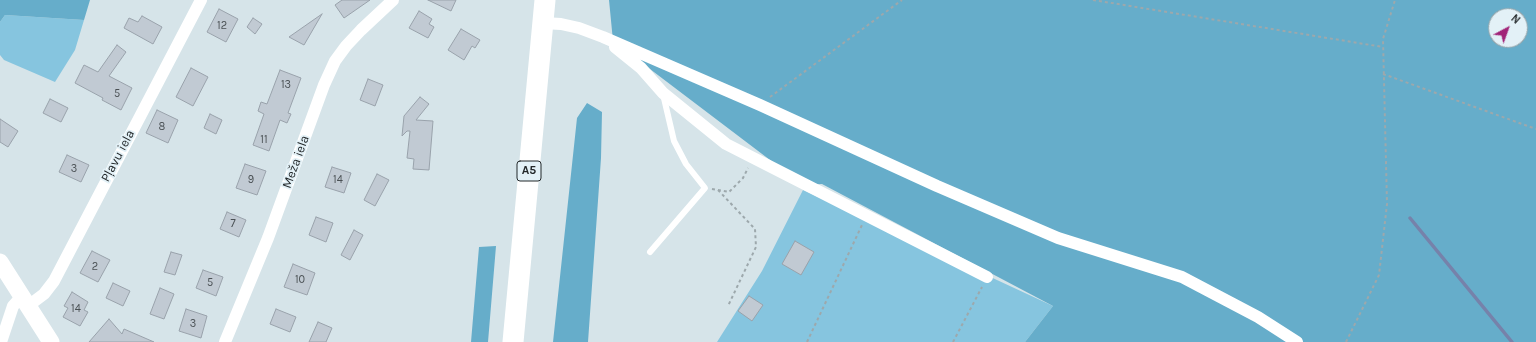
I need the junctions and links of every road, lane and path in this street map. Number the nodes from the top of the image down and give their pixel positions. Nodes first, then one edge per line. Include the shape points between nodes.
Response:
1 (200, 0) edge
2 (393, 0) edge
3 (545, 0) edge
4 (902, 0) edge
5 (1092, 0) edge
6 (1395, 0) edge
7 (543, 22) junction
8 (603, 37) junction
9 (1383, 47) junction
10 (1384, 74) junction
11 (663, 93) junction
12 (760, 105) junction
13 (1536, 129) edge
14 (753, 158) junction
15 (705, 188) junction
16 (718, 190) junction
17 (866, 216) junction
18 (650, 252) dead end
19 (0, 262) edge
20 (988, 277) joint
21 (25, 301) junction
22 (728, 306) dead end
23 (1, 342) edge
24 (51, 342) edge
25 (225, 342) edge
26 (513, 342) edge
27 (807, 342) edge
28 (953, 342) edge
29 (1296, 342) edge
30 (1346, 342) edge

1 - 21 street, Pļavu iela via 54,282 44,294
2 - 25 street, Meža iela via 361,30 335,61 268,238
3 - 7 highway, A5
4 - 12 path
5 - 9 path
6 - 9 path via 1382,39
7 - 8 street via 579,28
7 - 26 highway, A5
8 - 11 street via 641,68
8 - 12 street
9 - 10 path
10 - 13 path
10 - 30 path via 1387,204 1379,275
11 - 14 street via 726,144
11 - 15 lane via 674,141 686,164
12 - 29 street via 1058,238 1182,277 1258,317
14 - 16 path via 742,178 729,192
14 - 17 street
15 - 16 path
15 - 18 lane
16 - 22 path via 754,229 755,235 756,247
17 - 20 street
17 - 27 path
19 - 21 main road
20 - 28 path
21 - 23 street, Pļavu iela via 13,306
21 - 24 main road

